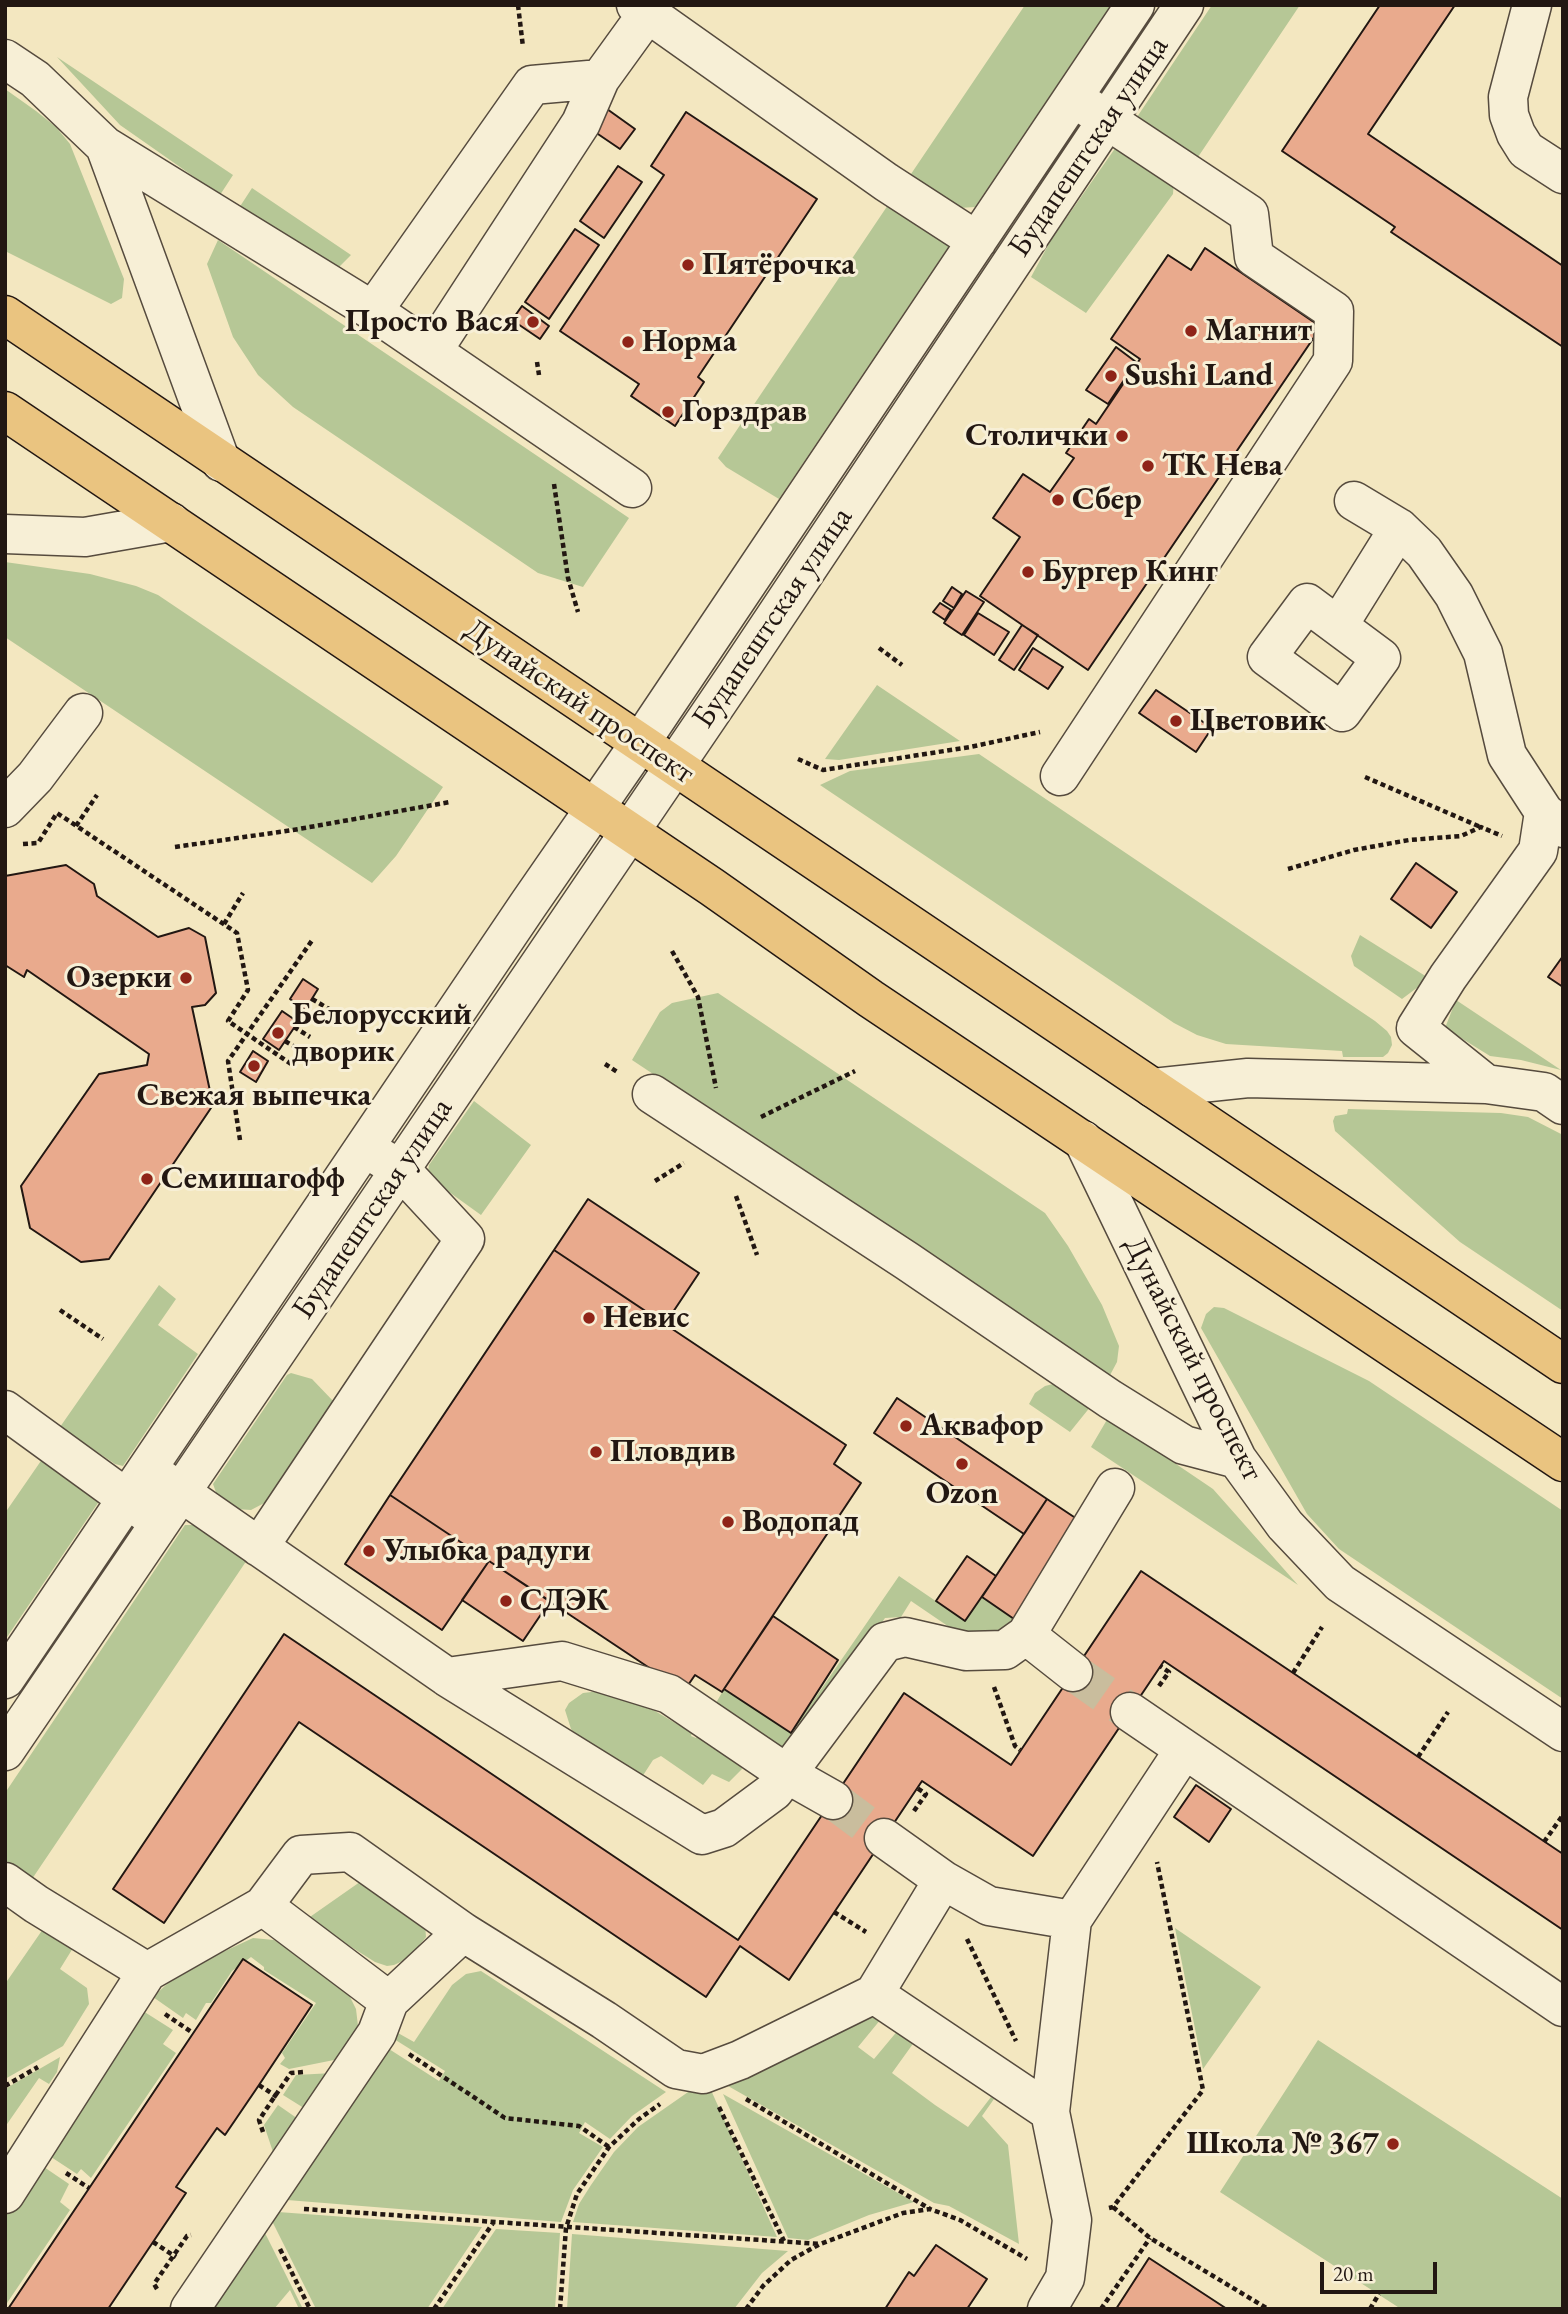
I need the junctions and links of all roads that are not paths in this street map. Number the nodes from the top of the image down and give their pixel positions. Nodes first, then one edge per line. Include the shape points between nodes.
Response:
1 (1135, 5) edge
2 (1184, 5) edge
3 (1532, 5) edge
4 (641, 10) edge
5 (5, 59) edge
6 (600, 79) junction
7 (1073, 97) junction
8 (1106, 121) junction
9 (105, 146) junction
10 (1563, 174) edge
11 (976, 241) junction
12 (373, 311) junction
13 (5, 315) edge
14 (433, 350) junction
15 (5, 411) edge
16 (221, 461) junction
17 (632, 488) dead end
18 (1354, 501) dead end
19 (171, 522) junction
20 (1399, 528) junction
21 (5, 534) edge
22 (1338, 626) dead end
23 (83, 713) dead end
24 (640, 743) junction
25 (674, 766) junction
26 (1060, 776) dead end
27 (5, 808) edge
28 (595, 808) junction
29 (629, 831) junction
30 (1552, 836) edge
31 (1486, 1084) junction
32 (1153, 1088) junction
33 (652, 1094) dead end
34 (1563, 1105) edge
35 (1083, 1140) junction
36 (365, 1148) junction
37 (400, 1170) junction
38 (1563, 1364) edge
39 (5, 1410) edge
40 (1237, 1459) junction
41 (1563, 1462) edge
42 (137, 1484) junction
43 (1115, 1488) dead end
44 (170, 1508) junction
45 (260, 1547) junction
46 (1026, 1635) junction
47 (1073, 1672) tunnel mouth
48 (447, 1677) junction
49 (5, 1679) edge
50 (1130, 1712) tunnel mouth
51 (1563, 1732) edge
52 (1184, 1750) junction
53 (5, 1751) edge
54 (787, 1774) junction
55 (832, 1800) tunnel mouth
56 (884, 1838) tunnel mouth
57 (943, 1880) junction
58 (5, 1882) edge
59 (263, 1906) junction
60 (1072, 1920) junction
61 (463, 1931) junction
62 (148, 1972) junction
63 (874, 1994) junction
64 (389, 2001) junction
65 (1563, 2007) edge
66 (1050, 2112) junction
67 (5, 2194) edge
68 (190, 2309) edge
69 (1047, 2309) edge

1 - 7 street, Будапештская улица
2 - 8 street, Будапештская улица
3 - 10 street via 1508,97 1509,115 1526,150
4 - 6 street
4 - 11 street
5 - 9 street via 34,79
6 - 12 street via 532,85
6 - 14 street via 580,123
7 - 8 street
7 - 11 street, Будапештская улица
8 - 25 street, Будапештская улица
8 - 26 street via 1249,215 1254,257 1334,312 1334,361
9 - 12 street
9 - 16 street
11 - 24 street, Будапештская улица
12 - 14 street
13 - 16 main road, Дунайский проспект
14 - 17 street
15 - 19 main road, Дунайский проспект
16 - 24 main road, Дунайский проспект
18 - 20 street
19 - 21 street via 85,537
19 - 28 main road, Дунайский проспект
20 - 22 street
20 - 30 street via 1424,552 1472,628 1483,653 1507,755
23 - 27 street via 35,778
24 - 25 main road, Дунайский проспект
24 - 28 street, Будапештская улица
25 - 29 street, Будапештская улица
25 - 32 main road, Дунайский проспект
28 - 29 main road, Дунайский проспект
28 - 36 street, Будапештская улица
29 - 35 main road, Дунайский проспект
29 - 37 street, Будапештская улица
30 - 31 street via 1416,1028
31 - 32 street via 1248,1078
31 - 34 street via 1544,1092
32 - 38 main road, Дунайский проспект
33 - 40 street via 1110,1399 1184,1445
35 - 40 street, Дунайский проспект
35 - 41 main road, Дунайский проспект
36 - 37 street
36 - 42 street, Будапештская улица
37 - 44 street, Будапештская улица
37 - 45 street via 465,1240
39 - 42 street
40 - 51 street, Дунайский проспект via 1285,1525 1340,1583
42 - 44 street
42 - 49 street, Будапештская улица
43 - 46 street
44 - 45 street
44 - 53 street, Будапештская улица
45 - 48 street
46 - 47 street
46 - 54 street via 1005,1650 966,1651 905,1637 884,1642
48 - 54 street via 562,1661 669,1694
48 - 54 street via 702,1835 724,1828 774,1791
50 - 52 street
52 - 60 street
52 - 65 street
54 - 55 street
56 - 57 street
57 - 60 street via 989,1906
57 - 63 street
58 - 62 street
59 - 61 street via 301,1855 350,1852
59 - 62 street
59 - 64 street
60 - 66 street
61 - 63 street via 676,2069 703,2074
61 - 64 street
62 - 67 street
63 - 66 street
64 - 68 street via 377,2033
66 - 69 street via 1072,2220 1065,2278

